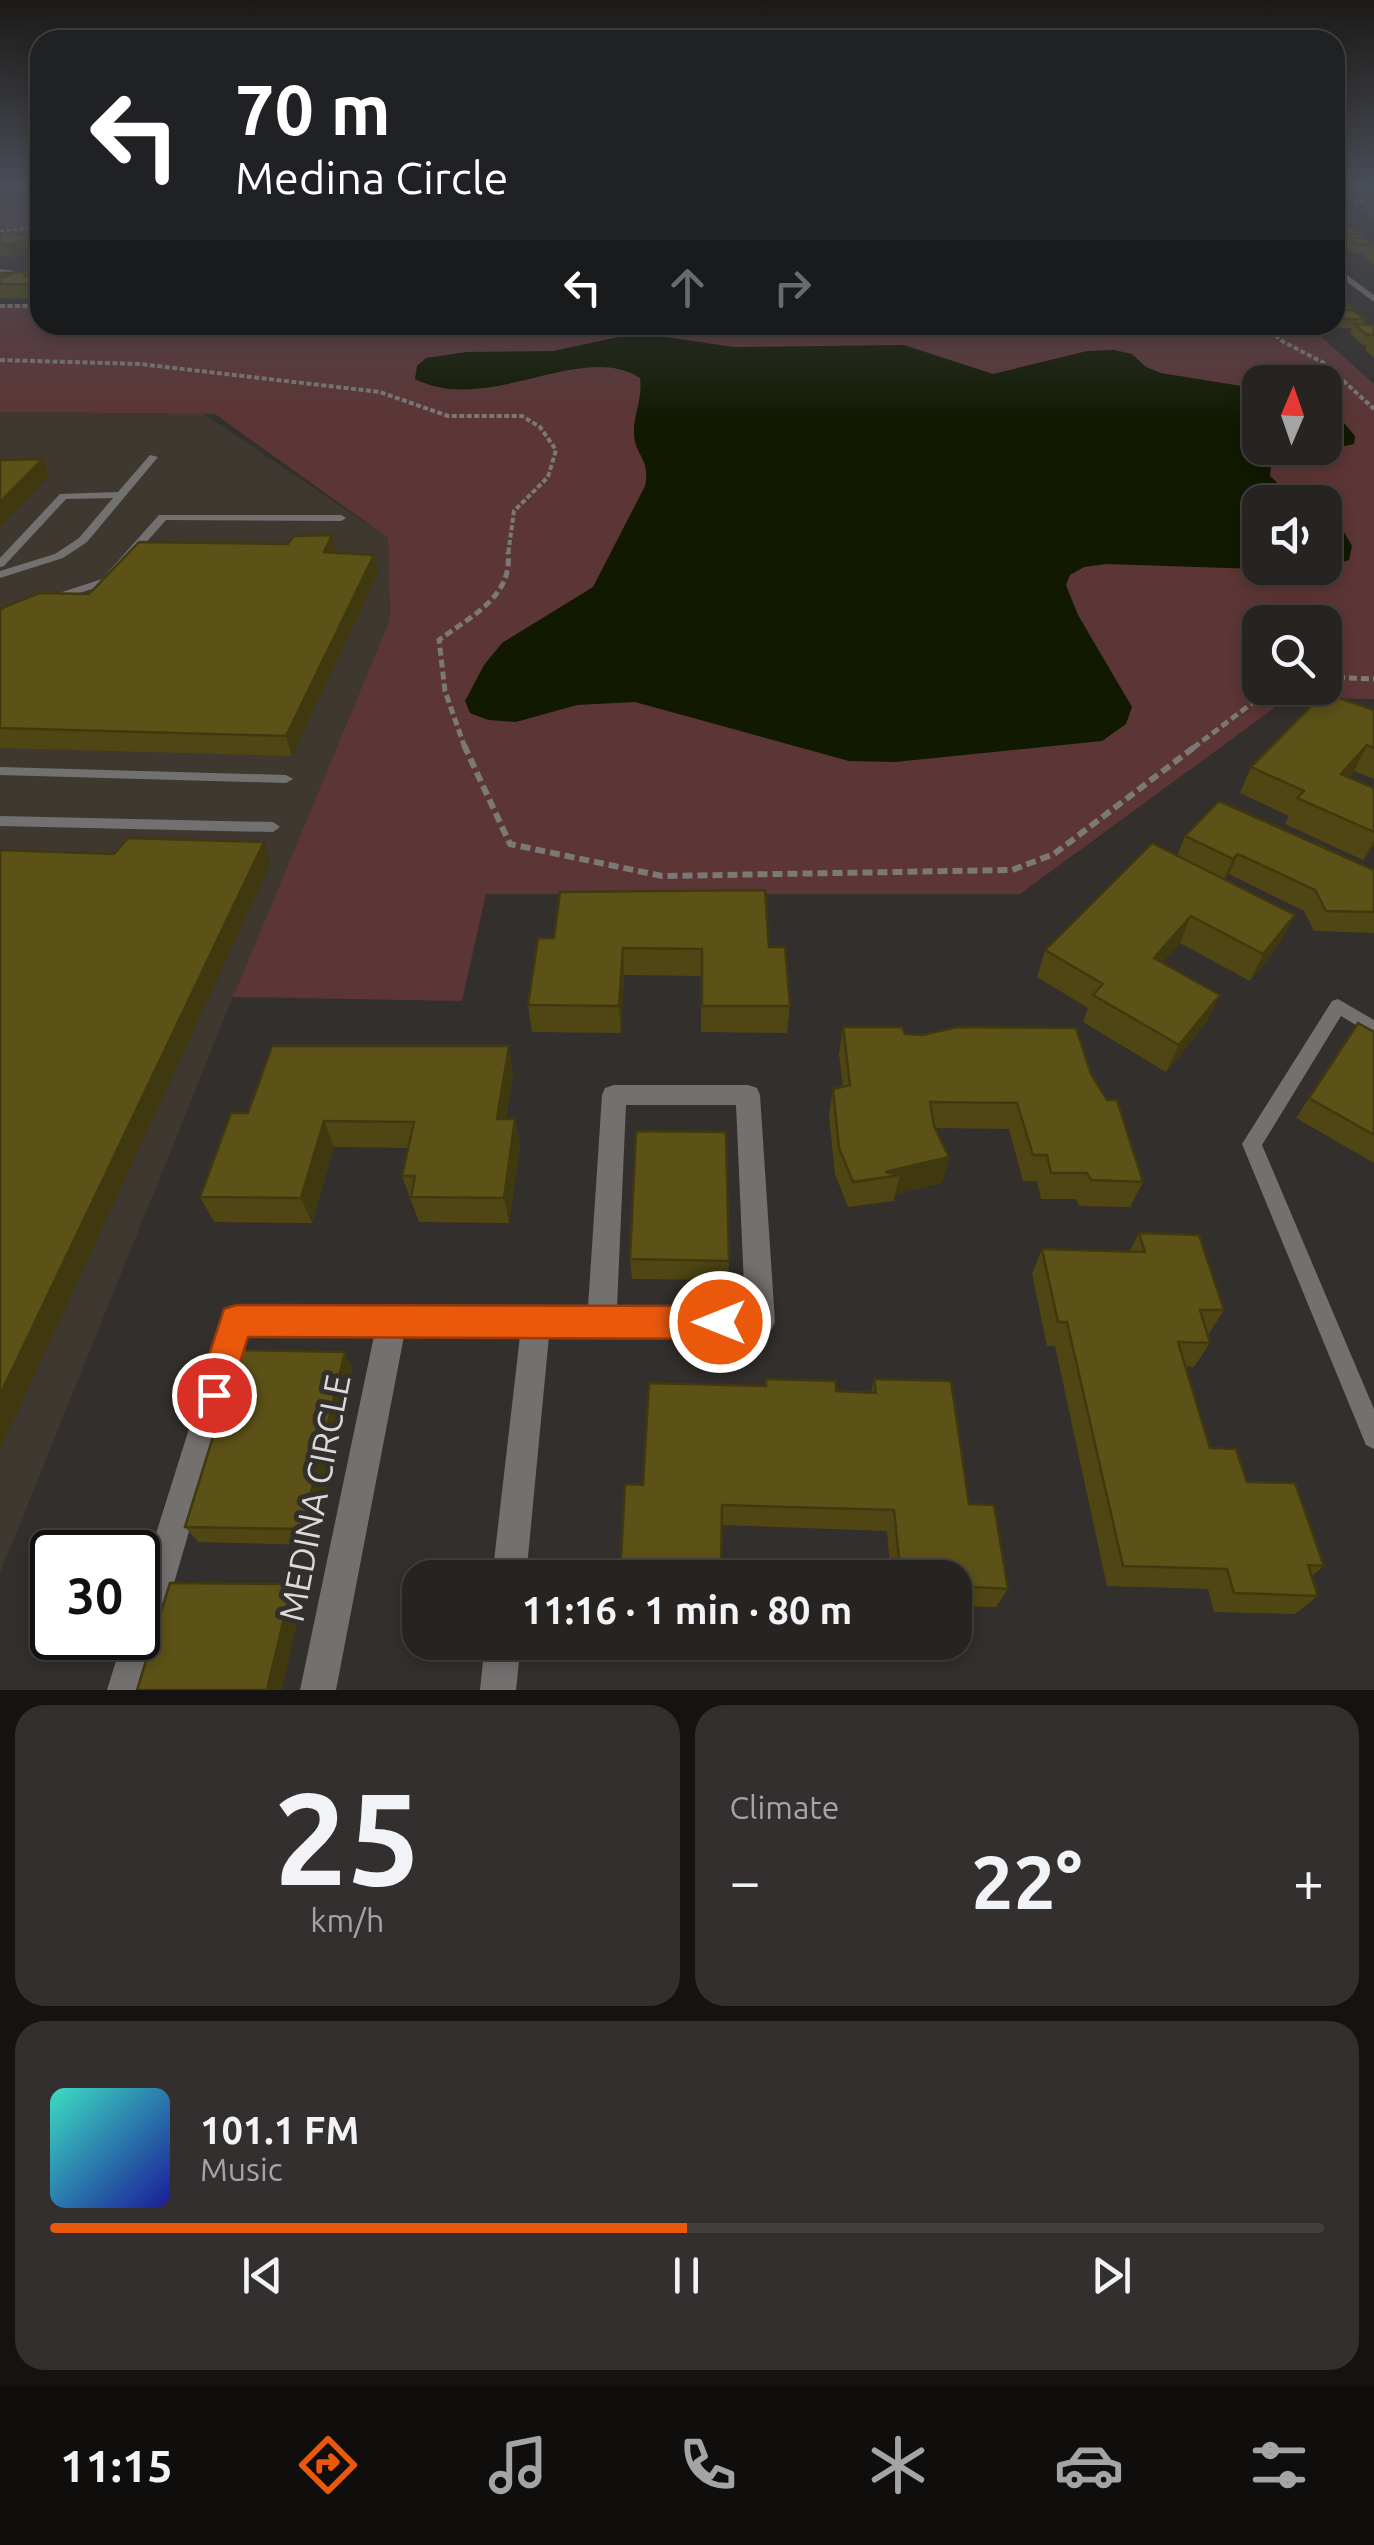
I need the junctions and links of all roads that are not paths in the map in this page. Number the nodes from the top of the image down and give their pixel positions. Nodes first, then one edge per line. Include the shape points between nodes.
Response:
1 (0, 272) edge
2 (30, 276) edge
3 (1345, 276) edge
4 (1374, 298) edge
5 (153, 457) dead end
6 (121, 495) junction
7 (341, 518) dead end
8 (1, 570) edge
9 (36, 605) edge
10 (0, 771) edge
11 (286, 779) dead end
12 (0, 821) edge
13 (274, 827) dead end
14 (1374, 1029) edge
15 (392, 1321) junction
16 (536, 1322) junction
17 (602, 1323) junction
18 (1374, 1437) edge
19 (512, 1560) edge
20 (501, 1660) edge
21 (125, 1690) edge
22 (318, 1690) edge
23 (498, 1690) edge

1 - 2 street
3 - 4 street
5 - 6 lane
6 - 8 lane via 83,540 59,556
6 - 8 lane via 63,496
7 - 9 lane via 163,517 106,580
10 - 11 lane
12 - 13 lane
14 - 18 lane via 1338,1006 1252,1144
15 - 16 street
15 - 21 street via 236,1321
15 - 22 street, MEDINA CIRCLE
16 - 17 street
16 - 19 street
17 - 17 street via 614,1096 748,1095 760,1322
20 - 23 street

